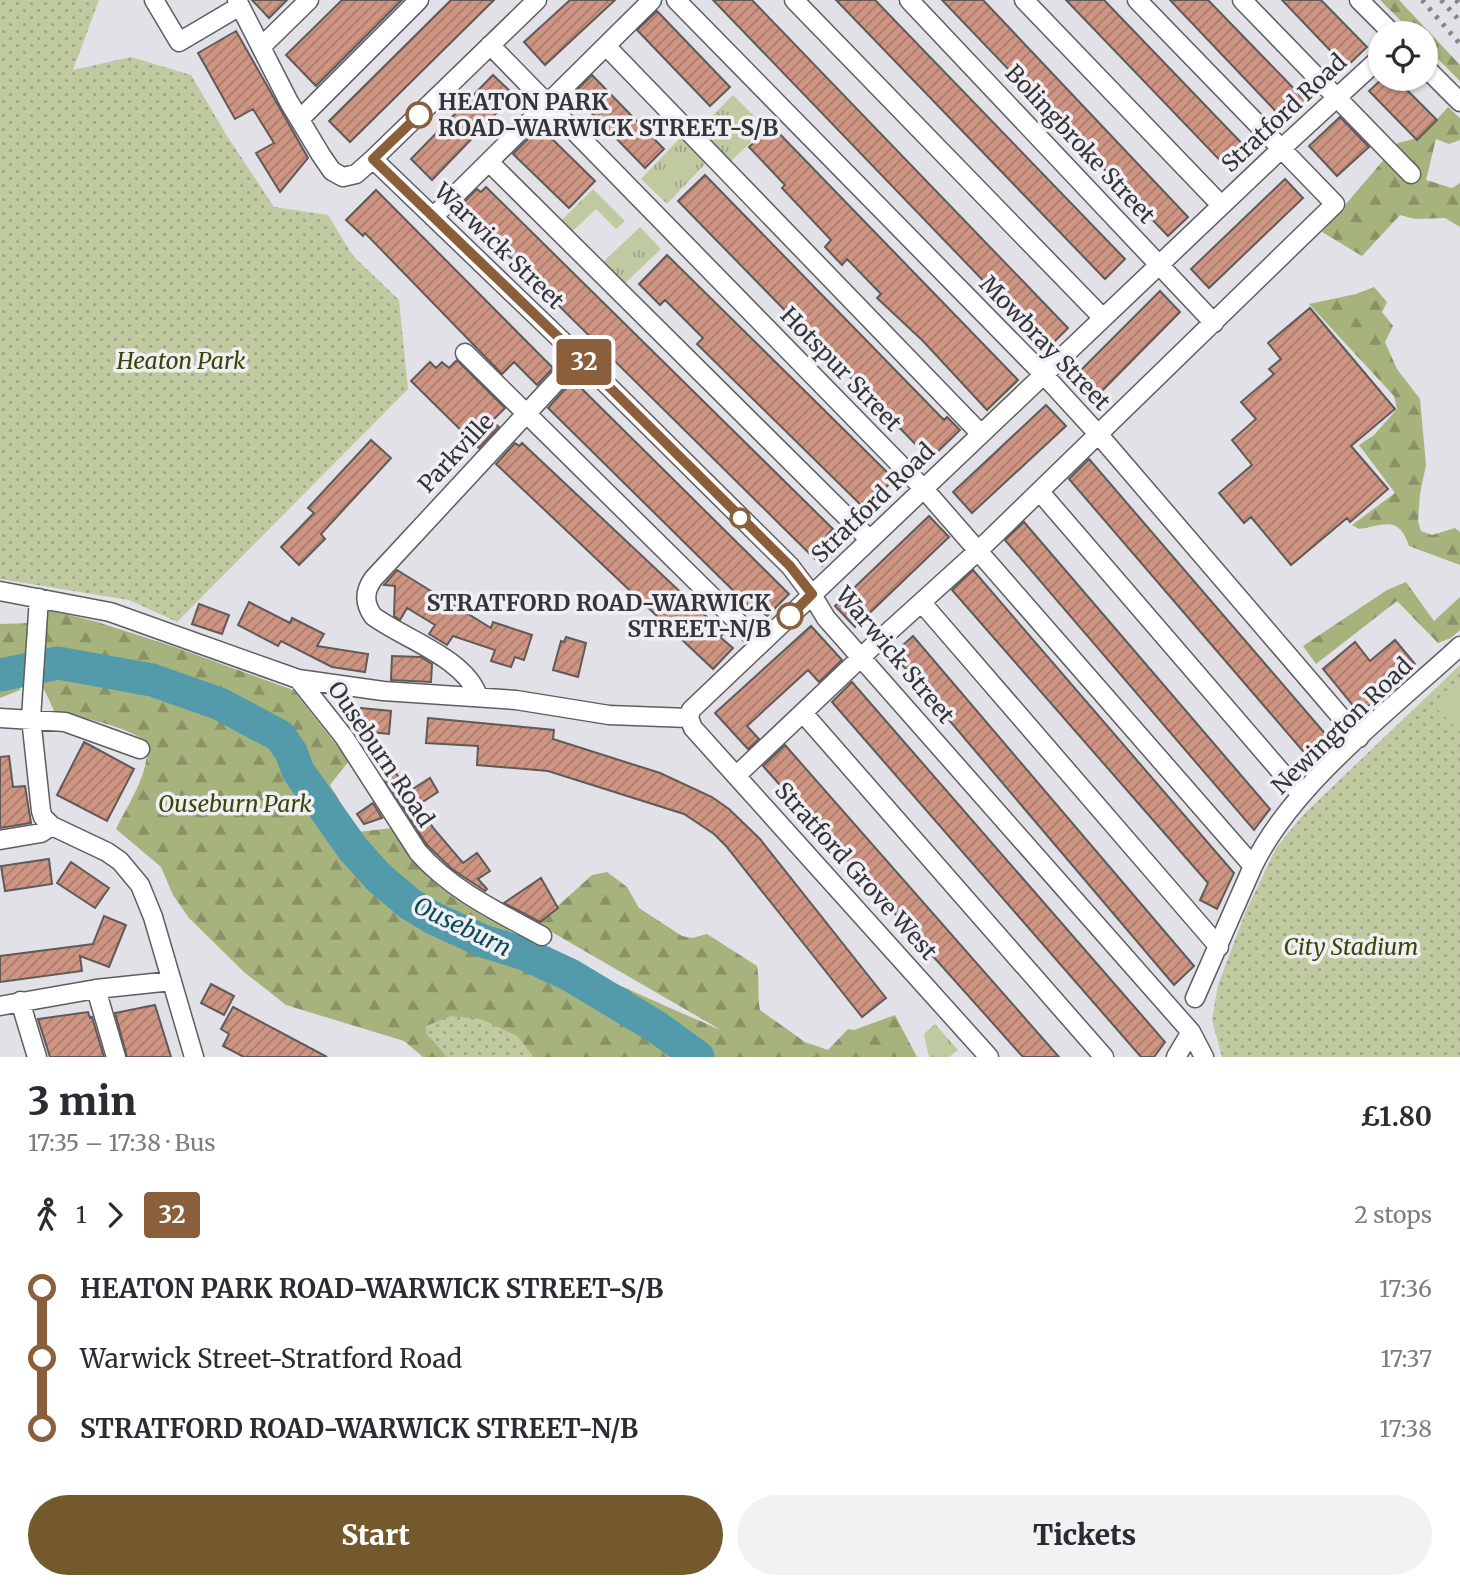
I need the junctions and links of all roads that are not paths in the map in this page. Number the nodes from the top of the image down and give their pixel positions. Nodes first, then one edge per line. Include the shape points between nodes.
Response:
1 (154, 0) edge
2 (309, 0) edge
3 (419, 0) edge
4 (537, 0) edge
5 (652, 0) edge
6 (676, 0) edge
7 (794, 0) edge
8 (909, 0) edge
9 (1024, 0) edge
10 (1137, 0) edge
11 (1242, 0) edge
12 (1359, 0) edge
13 (239, 3) edge
14 (1380, 21) edge
15 (490, 45) junction
16 (606, 46) junction
17 (261, 47) junction
18 (1368, 69) edge
19 (1438, 80) edge
20 (1336, 98) junction
21 (1460, 102) edge
22 (548, 103) junction
23 (300, 120) junction
24 (1281, 149) junction
25 (373, 159) junction
26 (489, 162) junction
27 (1411, 174) dead end
28 (1222, 205) junction
29 (433, 217) junction
30 (1160, 264) junction
31 (1103, 318) junction
32 (1213, 323) junction
33 (465, 353) dead end
34 (579, 357) junction
35 (1044, 375) junction
36 (527, 412) junction
37 (981, 434) junction
38 (1099, 435) junction
39 (924, 489) junction
40 (1040, 492) junction
41 (870, 540) junction
42 (979, 550) junction
43 (818, 589) junction
44 (0, 591) edge
45 (40, 598) junction
46 (922, 603) junction
47 (760, 644) junction
48 (1460, 646) edge
49 (867, 651) junction
50 (298, 679) junction
51 (478, 696) junction
52 (803, 713) junction
53 (0, 718) edge
54 (31, 718) junction
55 (689, 718) junction
56 (1359, 738) junction
57 (140, 748) dead end
58 (737, 775) junction
59 (1301, 795) junction
60 (52, 826) junction
61 (0, 840) edge
62 (1253, 866) junction
63 (542, 936) dead end
64 (1219, 947) junction
65 (172, 981) junction
66 (96, 989) junction
67 (1195, 999) dead end
68 (20, 1001) junction
69 (0, 1006) edge
70 (1191, 1032) junction
71 (37, 1057) edge
72 (116, 1057) edge
73 (194, 1057) edge
74 (989, 1057) edge
75 (1104, 1057) edge
76 (1176, 1057) edge
77 (1203, 1057) edge

1 - 13 street via 179,42
2 - 17 street
3 - 23 street
4 - 15 street
5 - 16 street
6 - 35 street, Mowbray Street
7 - 31 street
8 - 30 street, Bolingbroke Street
9 - 28 street
10 - 24 street
11 - 20 street
12 - 14 street
13 - 17 street
15 - 22 street, Hotspur Street
15 - 25 street
16 - 22 street
16 - 37 street
17 - 23 street
18 - 20 street, Stratford Road
19 - 21 street
20 - 24 street, Stratford Road
20 - 27 street
22 - 26 street
22 - 39 street, Hotspur Street
23 - 25 street via 336,174 352,176
24 - 28 street, Stratford Road
24 - 32 street via 1335,204
25 - 29 street, Warwick Street
26 - 29 street
26 - 41 street
28 - 30 street, Stratford Road
29 - 34 street, Warwick Street
30 - 31 street, Stratford Road
30 - 32 street, Bolingbroke Street
31 - 35 street, Stratford Road
32 - 38 street
33 - 36 street
34 - 36 street, Parkville
34 - 43 street, Warwick Street
35 - 37 street, Stratford Road
35 - 38 street, Mowbray Street
36 - 47 street
36 - 51 street, Parkville via 370,584 366,597 373,615 453,666 471,682
37 - 39 street, Stratford Road
38 - 40 street
38 - 56 street, Mowbray Street
39 - 41 street, Stratford Road
39 - 42 street, Hotspur Street
40 - 42 street
40 - 59 street
41 - 43 street, Stratford Road
42 - 46 street
42 - 62 street, Hotspur Street
43 - 47 street, Stratford Road
43 - 49 street, Warwick Street via 827,618
44 - 45 street, Ouseburn Road
45 - 50 street, Ouseburn Road via 129,617
45 - 54 street
46 - 49 street
46 - 64 street
47 - 55 street, Stratford Road via 691,710
48 - 56 street, Newington Road
49 - 52 street
49 - 70 street, Warwick Street
50 - 51 street via 383,691
50 - 63 street, Ouseburn Road via 338,729 432,868
51 - 55 street via 609,715
52 - 58 street
52 - 75 street
53 - 54 street
54 - 57 street via 65,722
54 - 60 street via 39,804
55 - 58 street, Stratford Grove West
56 - 59 street, Newington Road
58 - 74 street, Stratford Grove West
59 - 62 street, Newington Road
60 - 61 street via 41,833
60 - 65 street via 107,852 131,873 147,900
62 - 64 street, Newington Road
64 - 67 street, Newington Road
65 - 66 street
65 - 73 street
66 - 68 street
66 - 72 street
68 - 69 street
68 - 71 street
70 - 76 street
70 - 77 street, Warwick Street

